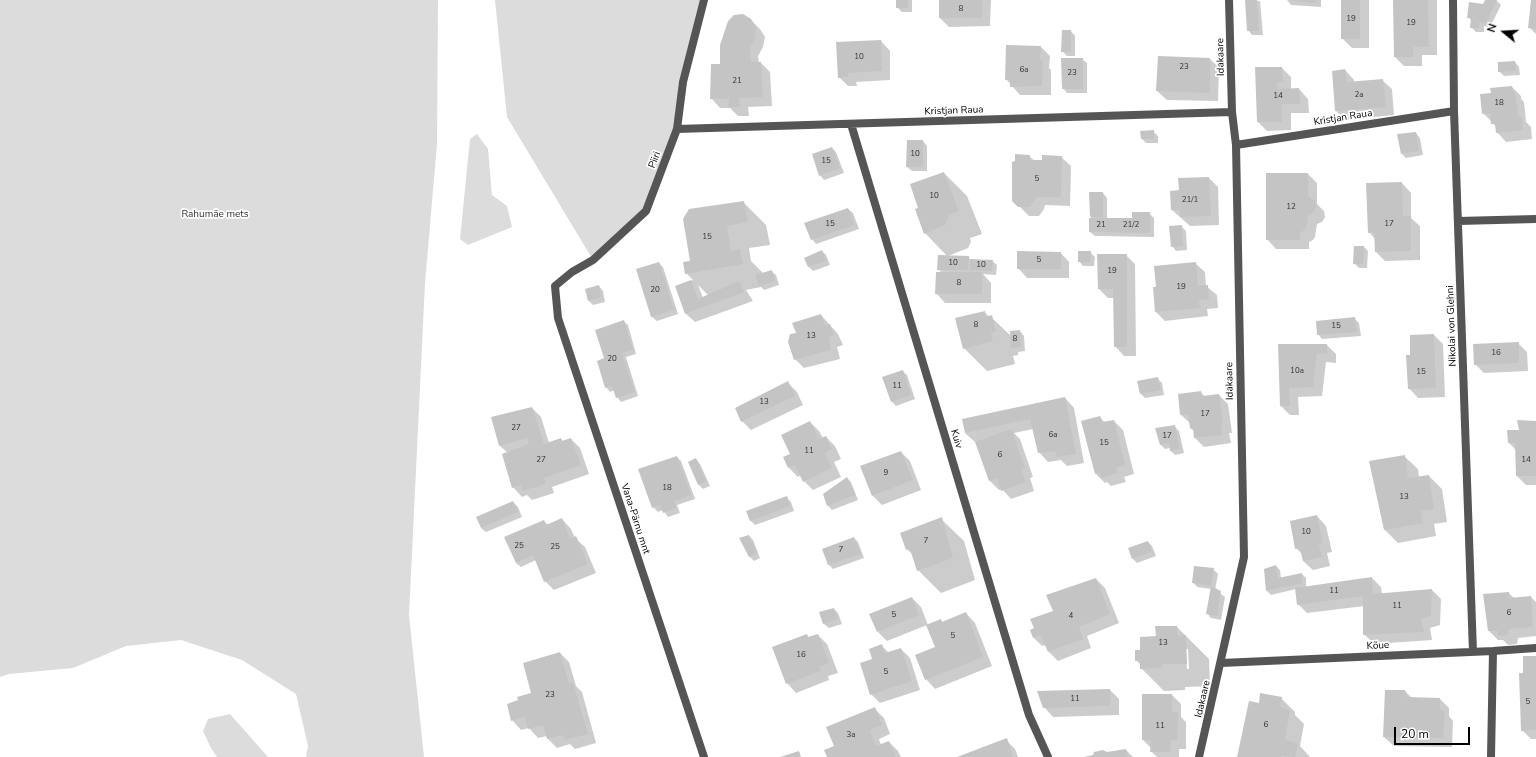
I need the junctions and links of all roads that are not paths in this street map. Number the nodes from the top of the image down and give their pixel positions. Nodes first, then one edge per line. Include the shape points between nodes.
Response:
1 (704, 0) edge
2 (1229, 0) edge
3 (1453, 0) edge
4 (1454, 111) junction
5 (1232, 112) junction
6 (851, 124) junction
7 (677, 129) junction
8 (1236, 145) junction
9 (1536, 219) edge
10 (1458, 221) junction
11 (555, 286) joint
12 (1536, 648) edge
13 (1493, 651) junction
14 (1473, 652) junction
15 (1221, 663) junction
16 (704, 757) edge
17 (1048, 757) edge
18 (1199, 757) edge
19 (1491, 757) edge

1 - 7 street, Piiri via 683,82
2 - 5 street, Idakaare
3 - 4 street, Nikolai von Glehni
4 - 8 street, Kristjan Raua
4 - 10 street, Nikolai von Glehni
5 - 6 street, Kristjan Raua
5 - 8 street, Idakaare
6 - 7 street, Kristjan Raua
6 - 17 street, Kuiv via 1029,715
7 - 11 street, Piiri via 646,210 593,260
8 - 15 street, Idakaare via 1244,557
9 - 10 street
10 - 14 street, Nikolai von Glehni
11 - 16 street, Vana-Pärnu mnt via 558,318
12 - 13 street, Kõue
13 - 14 street, Kõue
13 - 19 street
14 - 15 street, Kõue
15 - 18 street, Idakaare

